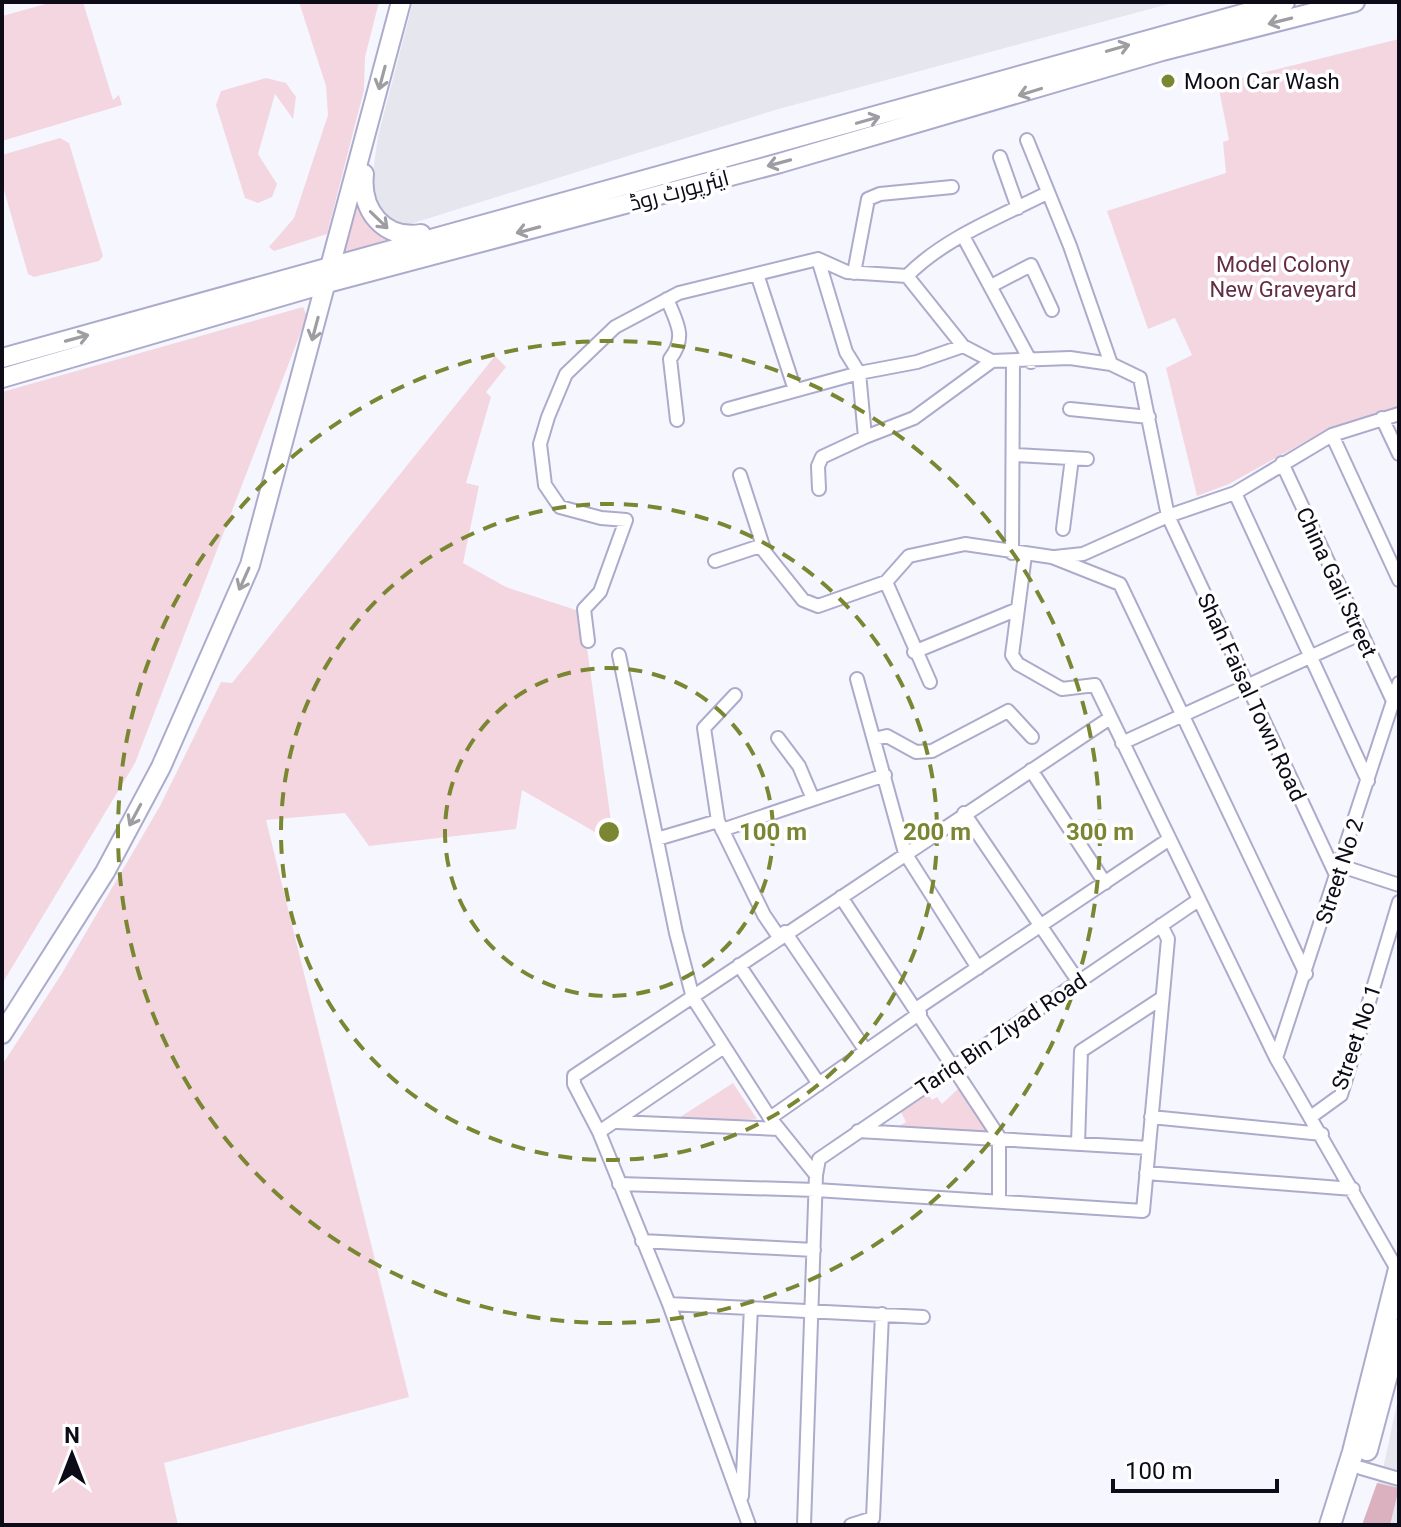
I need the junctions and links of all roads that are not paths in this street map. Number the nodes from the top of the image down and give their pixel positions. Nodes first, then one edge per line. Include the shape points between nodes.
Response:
1 (401, 2) edge
2 (1285, 2) edge
3 (1355, 2) edge
4 (371, 120) junction
5 (1027, 140) dead end
6 (1000, 157) dead end
7 (952, 187) dead end
8 (1047, 193) junction
9 (1018, 208) junction
10 (469, 228) junction
11 (963, 236) junction
12 (818, 259) junction
13 (333, 264) junction
14 (854, 273) junction
15 (757, 274) junction
16 (907, 276) junction
17 (327, 283) junction
18 (991, 286) junction
19 (667, 299) junction
20 (1052, 310) dead end
21 (963, 346) junction
22 (2, 358) edge
23 (992, 361) junction
24 (1013, 362) junction
25 (1031, 362) junction
26 (1111, 364) junction
27 (859, 373) junction
28 (2, 378) edge
29 (795, 390) junction
30 (728, 409) dead end
31 (1070, 409) dead end
32 (1399, 414) edge
33 (1149, 417) junction
34 (1382, 418) junction
35 (677, 420) dead end
36 (1332, 435) junction
37 (865, 437) junction
38 (1399, 454) edge
39 (1015, 455) junction
40 (1072, 458) junction
41 (1087, 459) dead end
42 (1282, 463) junction
43 (740, 475) dead end
44 (819, 489) dead end
45 (1235, 493) junction
46 (1168, 516) junction
47 (1063, 529) dead end
48 (764, 549) junction
49 (1019, 554) junction
50 (1052, 557) junction
51 (715, 561) dead end
52 (1399, 580) edge
53 (886, 582) junction
54 (1018, 609) junction
55 (1360, 634) junction
56 (588, 641) dead end
57 (914, 652) junction
58 (619, 655) dead end
59 (1309, 657) junction
60 (857, 679) dead end
61 (930, 682) dead end
62 (1399, 683) edge
63 (1245, 686) junction
64 (735, 695) dead end
65 (1393, 701) junction
66 (1184, 715) junction
67 (1110, 718) junction
68 (1032, 737) dead end
69 (778, 738) dead end
70 (874, 739) junction
71 (1122, 743) junction
72 (1031, 770) junction
73 (885, 775) junction
74 (1368, 781) junction
75 (813, 799) junction
76 (964, 813) junction
77 (720, 826) junction
78 (657, 839) junction
79 (1168, 840) junction
80 (905, 853) junction
81 (1339, 872) junction
82 (1105, 883) junction
83 (1399, 885) edge
84 (841, 897) junction
85 (1197, 901) junction
86 (1399, 902) edge
87 (1040, 925) junction
88 (1161, 925) junction
89 (782, 934) junction
90 (739, 965) junction
91 (978, 968) junction
92 (1306, 974) junction
93 (1078, 981) junction
94 (693, 998) junction
95 (1162, 998) junction
96 (918, 1011) junction
97 (2, 1034) edge
98 (724, 1047) junction
99 (866, 1051) junction
100 (1276, 1058) junction
101 (953, 1065) junction
102 (819, 1084) junction
103 (1312, 1116) junction
104 (1151, 1117) junction
105 (617, 1122) junction
106 (774, 1124) junction
107 (858, 1131) junction
108 (599, 1132) junction
109 (1322, 1134) junction
110 (999, 1137) junction
111 (1078, 1144) junction
112 (1149, 1148) junction
113 (1146, 1173) junction
114 (816, 1175) junction
115 (619, 1184) junction
116 (1353, 1189) junction
117 (816, 1190) junction
118 (999, 1200) junction
119 (642, 1241) junction
120 (814, 1250) junction
121 (1399, 1270) edge
122 (669, 1304) junction
123 (751, 1307) junction
124 (813, 1310) junction
125 (882, 1314) junction
126 (923, 1317) dead end
127 (1399, 1330) edge
128 (1361, 1468) junction
129 (1399, 1479) edge
130 (741, 1504) junction
131 (749, 1525) edge
132 (804, 1525) edge
133 (851, 1525) edge
134 (1330, 1525) edge
135 (1344, 1525) edge

1 -> 4 main road
10 -> 2 main road, ایئرپورٹ روڈ
3 -> 17 main road, ایئرپورٹ روڈ
4 -> 10 main road via 363,194 377,221 409,235 442,227
4 - 13 main road
5 - 8 street
6 - 9 street
7 - 14 street via 868,199
8 - 9 street
8 - 26 street
9 - 11 street
10 - 13 main road, ایئرپورٹ روڈ
11 - 16 street
11 - 18 street
12 - 14 street
12 - 15 street
12 - 27 street via 846,352
13 - 17 main road
22 -> 13 main road, ایئرپورٹ روڈ
14 - 16 street
15 - 19 street
15 - 29 street
16 - 21 street
17 - 28 main road, ایئرپورٹ روڈ
17 -> 97 main road via 243,579 161,767 105,872
18 - 20 street via 1031,265
18 - 25 street
19 - 35 street via 682,335 670,359
19 - 56 street via 615,327 566,374 540,444 545,485 560,507 626,520 600,592 584,609
21 - 23 street
21 - 27 street
23 - 24 street
23 - 37 street via 914,418
24 - 25 street
24 - 39 street
25 - 26 street via 1070,358
26 - 33 street, Shah Faisal Town Road via 1140,378
27 - 29 street
27 - 37 street
29 - 30 street
31 - 33 street
32 - 34 street
33 - 46 street, Shah Faisal Town Road
34 - 36 street
34 - 38 street
36 - 42 street
36 - 52 street
37 - 44 street via 822,457
39 - 40 street
39 - 49 street
40 - 41 street
40 - 47 street
42 - 45 street
42 - 55 street, China Gali Street
43 - 48 street
45 - 46 street
45 - 59 street
46 - 50 street via 1083,554
46 - 63 street, Shah Faisal Town Road
48 - 51 street via 750,547
48 - 53 street via 803,600 818,606
49 - 50 street
49 - 53 street via 965,544 909,556
49 - 54 street
50 - 66 street via 1120,584
53 - 57 street
54 - 57 street
54 - 67 street via 1012,655 1018,664 1062,689 1095,685
55 - 59 street
55 - 65 street, China Gali Street
57 - 61 street
58 - 78 street
59 - 63 street
59 - 74 street
60 - 70 street
62 - 65 street, Street No 2
63 - 66 street
63 - 81 street, Shah Faisal Town Road
64 - 77 street via 704,728
65 - 74 street, Street No 2
66 - 71 street
66 - 92 street
67 - 71 street
67 - 72 street
68 - 70 street via 1008,711 932,751 916,752 887,736
69 - 75 street via 799,766
70 - 73 street
71 - 79 street
72 - 76 street
72 - 82 street
73 - 75 street
73 - 80 street
74 - 81 street, Street No 2
75 - 77 street
76 - 80 street
76 - 87 street
77 - 78 street
77 - 89 street via 764,915
78 - 94 street
79 - 82 street
79 - 85 street
80 - 84 street
80 - 91 street
81 - 83 street
81 - 92 street, Street No 2
82 - 87 street
84 - 89 street
84 - 96 street
85 - 88 street, Tariq Bin Ziyad Road
85 - 100 street
86 - 103 street, Street No 1 via 1341,1095
87 - 91 street
87 - 93 street
88 - 93 street, Tariq Bin Ziyad Road
88 - 95 street via 1168,939
89 - 90 street
89 - 99 street
90 - 94 street
90 - 102 street
91 - 96 street
92 - 100 street, Street No 2
93 - 101 street, Tariq Bin Ziyad Road
94 - 98 street
94 - 108 street via 574,1076
95 - 104 street
95 - 111 street via 1081,1051
96 - 99 street
96 - 101 street
98 - 105 street
98 - 106 street
99 - 102 street
100 - 103 street
101 - 107 street, Tariq Bin Ziyad Road
101 - 110 street
102 - 106 street
103 - 109 street
104 - 109 street
104 - 112 street
105 - 106 street
105 - 108 street
106 - 114 street
107 - 110 street
107 - 114 street, Tariq Bin Ziyad Road via 819,1159
108 - 115 street
109 - 116 street
110 - 111 street
110 - 118 street
111 - 112 street
112 - 113 street
113 - 116 street
113 - 118 street via 1143,1211
114 - 117 street
115 - 117 street
115 - 119 street
116 - 121 street
117 - 118 street
117 - 120 street
119 - 120 street
119 - 122 street
120 - 124 street
121 - 134 highway
122 - 123 street
122 - 130 street
123 - 124 street
123 - 130 street
124 - 125 street
124 - 132 street
125 - 126 street
125 - 133 street via 873,1518
127 - 128 highway
128 - 129 street
128 - 135 highway
130 - 131 street

